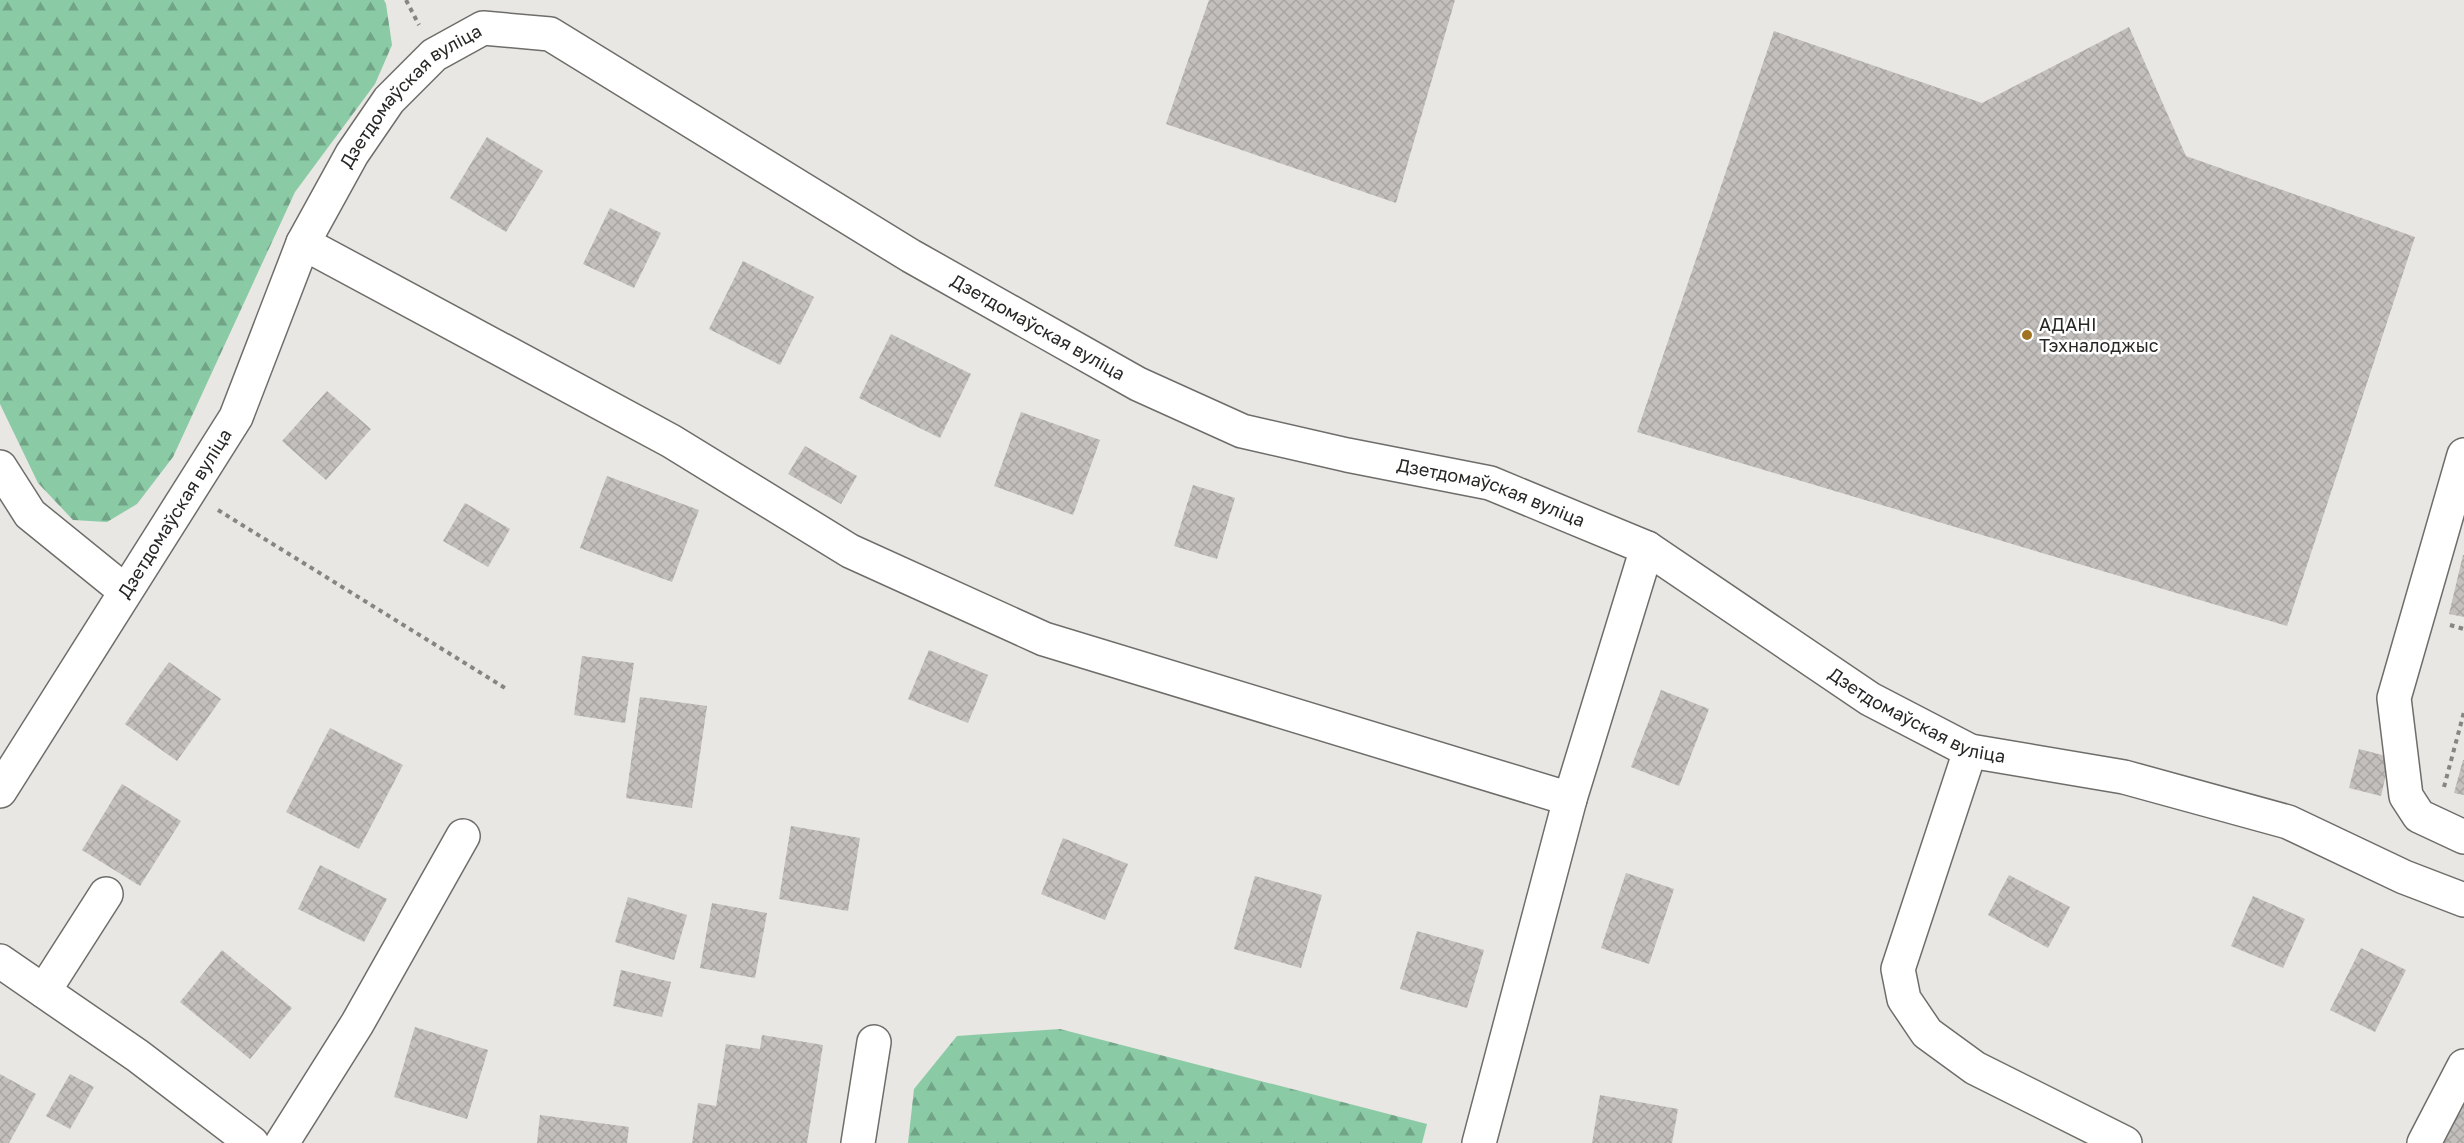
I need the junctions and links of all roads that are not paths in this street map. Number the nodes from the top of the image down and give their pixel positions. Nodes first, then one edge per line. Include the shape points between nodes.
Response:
1 (303, 243) junction
2 (2464, 455) edge
3 (0, 467) edge
4 (1647, 548) junction
5 (125, 591) junction
6 (1970, 751) junction
7 (0, 791) edge
8 (1570, 799) junction
9 (463, 836) dead end
10 (2464, 837) edge
11 (106, 894) dead end
12 (2464, 900) edge
13 (0, 961) edge
14 (44, 991) junction
15 (874, 1042) dead end
16 (2464, 1066) edge
17 (252, 1143) edge
18 (282, 1143) edge
19 (858, 1143) edge
20 (1479, 1143) edge
21 (2125, 1143) edge
22 (2424, 1143) edge

1 - 4 street, Дзетдомаўская вуліца via 351,154 389,100 434,55 483,28 550,33 911,255 1137,384 1242,431 1490,483
1 - 5 street, Дзетдомаўская вуліца via 236,417
1 - 8 street via 671,441 850,551 1044,639
2 - 10 street via 2394,698 2406,796 2419,816
3 - 5 street via 30,514
4 - 6 street, Дзетдомаўская вуліца via 1870,699
4 - 8 street
5 - 7 street, Дзетдомаўская вуліца
6 - 12 street, Дзетдомаўская вуліца via 2124,777 2288,822 2404,877
6 - 21 street via 1898,969 1904,999 1927,1033 1975,1068
8 - 20 street
9 - 18 street via 357,1024
11 - 14 street
13 - 14 street
14 - 17 street
15 - 19 street
16 - 22 street

